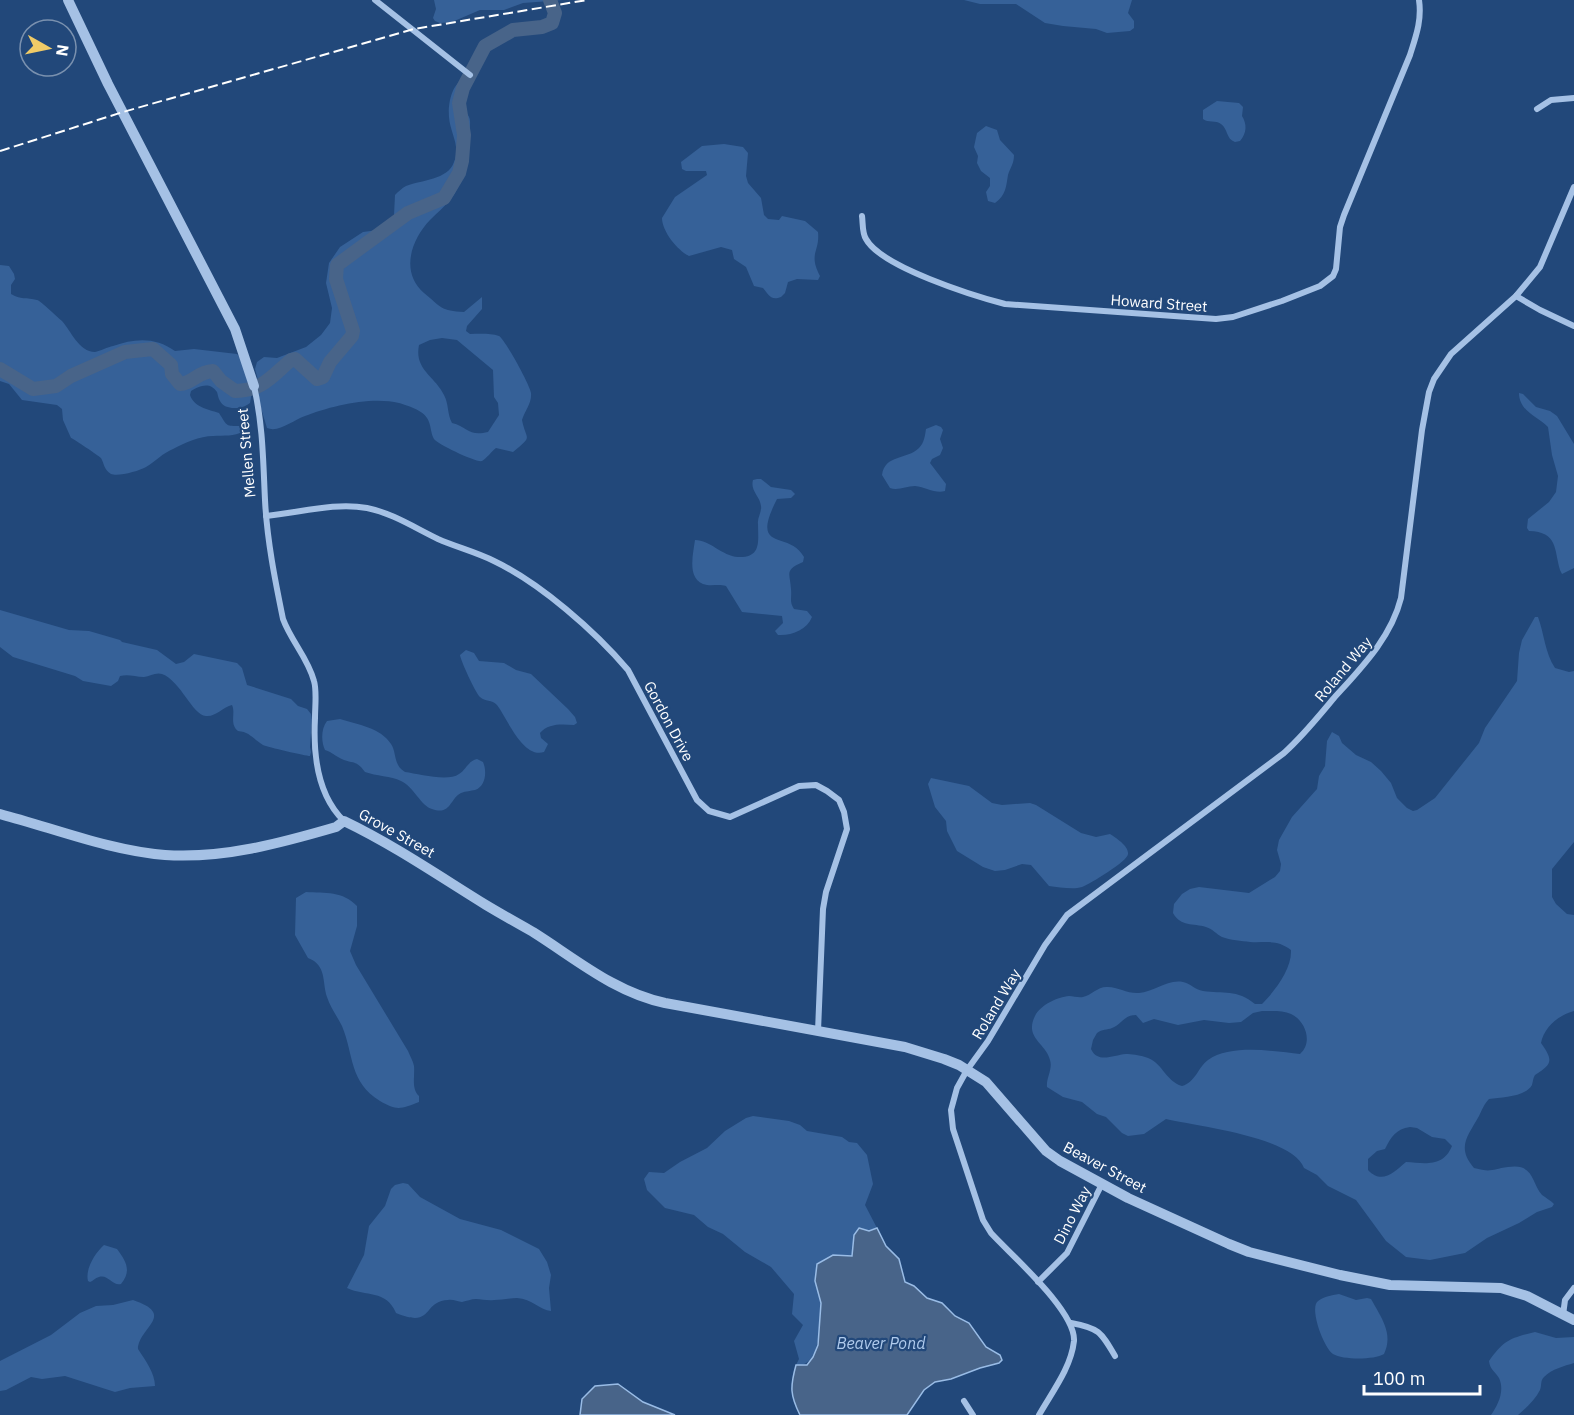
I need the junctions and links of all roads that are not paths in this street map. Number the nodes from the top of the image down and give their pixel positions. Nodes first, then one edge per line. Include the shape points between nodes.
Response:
1 (68, 0) edge
2 (375, 0) edge
3 (1419, 0) edge
4 (470, 75) dead end
5 (1574, 98) edge
6 (1537, 109) dead end
7 (1574, 188) edge
8 (862, 216) dead end
9 (1516, 296) junction
10 (1574, 326) edge
11 (255, 389) joint
12 (266, 516) junction
13 (0, 814) edge
14 (344, 821) junction
15 (646, 998) joint
16 (818, 1031) junction
17 (967, 1070) junction
18 (1102, 1184) junction
19 (1038, 1282) junction
20 (1574, 1288) edge
21 (1563, 1315) junction
22 (1574, 1320) edge
23 (1071, 1323) junction
24 (1115, 1356) dead end
25 (964, 1401) dead end
26 (974, 1415) edge
27 (1039, 1415) edge

1 - 11 street, Mellen Street via 235,329
2 - 4 street
3 - 8 street, Howard Street via 1421,16 1410,55 1342,221 1333,276 1320,286 1282,301 1216,320 1005,304 934,282 884,256 864,237
5 - 6 street via 1551,100
7 - 9 street, Roland Way via 1540,267
9 - 10 street
9 - 17 street, Roland Way via 1451,354 1429,392 1401,598 1382,641 1307,732 1284,753 1067,915
11 - 12 street, Mellen Street via 264,454
12 - 14 street, Mellen Street via 283,619 314,680 318,772 328,802
12 - 16 street, Gordon Drive via 340,507 367,508 401,519 522,576 582,625 628,670 697,800 709,811 730,817 799,786 816,785 839,801 847,829 823,909
13 - 14 street, Grove Street via 96,841 165,855 256,849 336,827
14 - 15 street, Grove Street via 408,855 609,982
15 - 16 street, Beaver Street
16 - 17 street, Beaver Street via 905,1047
17 - 18 street, Beaver Street via 997,1093 1046,1151
17 - 19 street, Roland Way via 951,1110 953,1129 983,1220
18 - 19 street, Dino Way via 1067,1252
18 - 21 street, Beaver Street via 1228,1244 1270,1258 1389,1285 1501,1288 1527,1296
19 - 23 street, Roland Way
20 - 21 street via 1565,1300
21 - 22 street, Beaver Street
23 - 24 street via 1099,1331
23 - 27 street via 1071,1357
25 - 26 street

